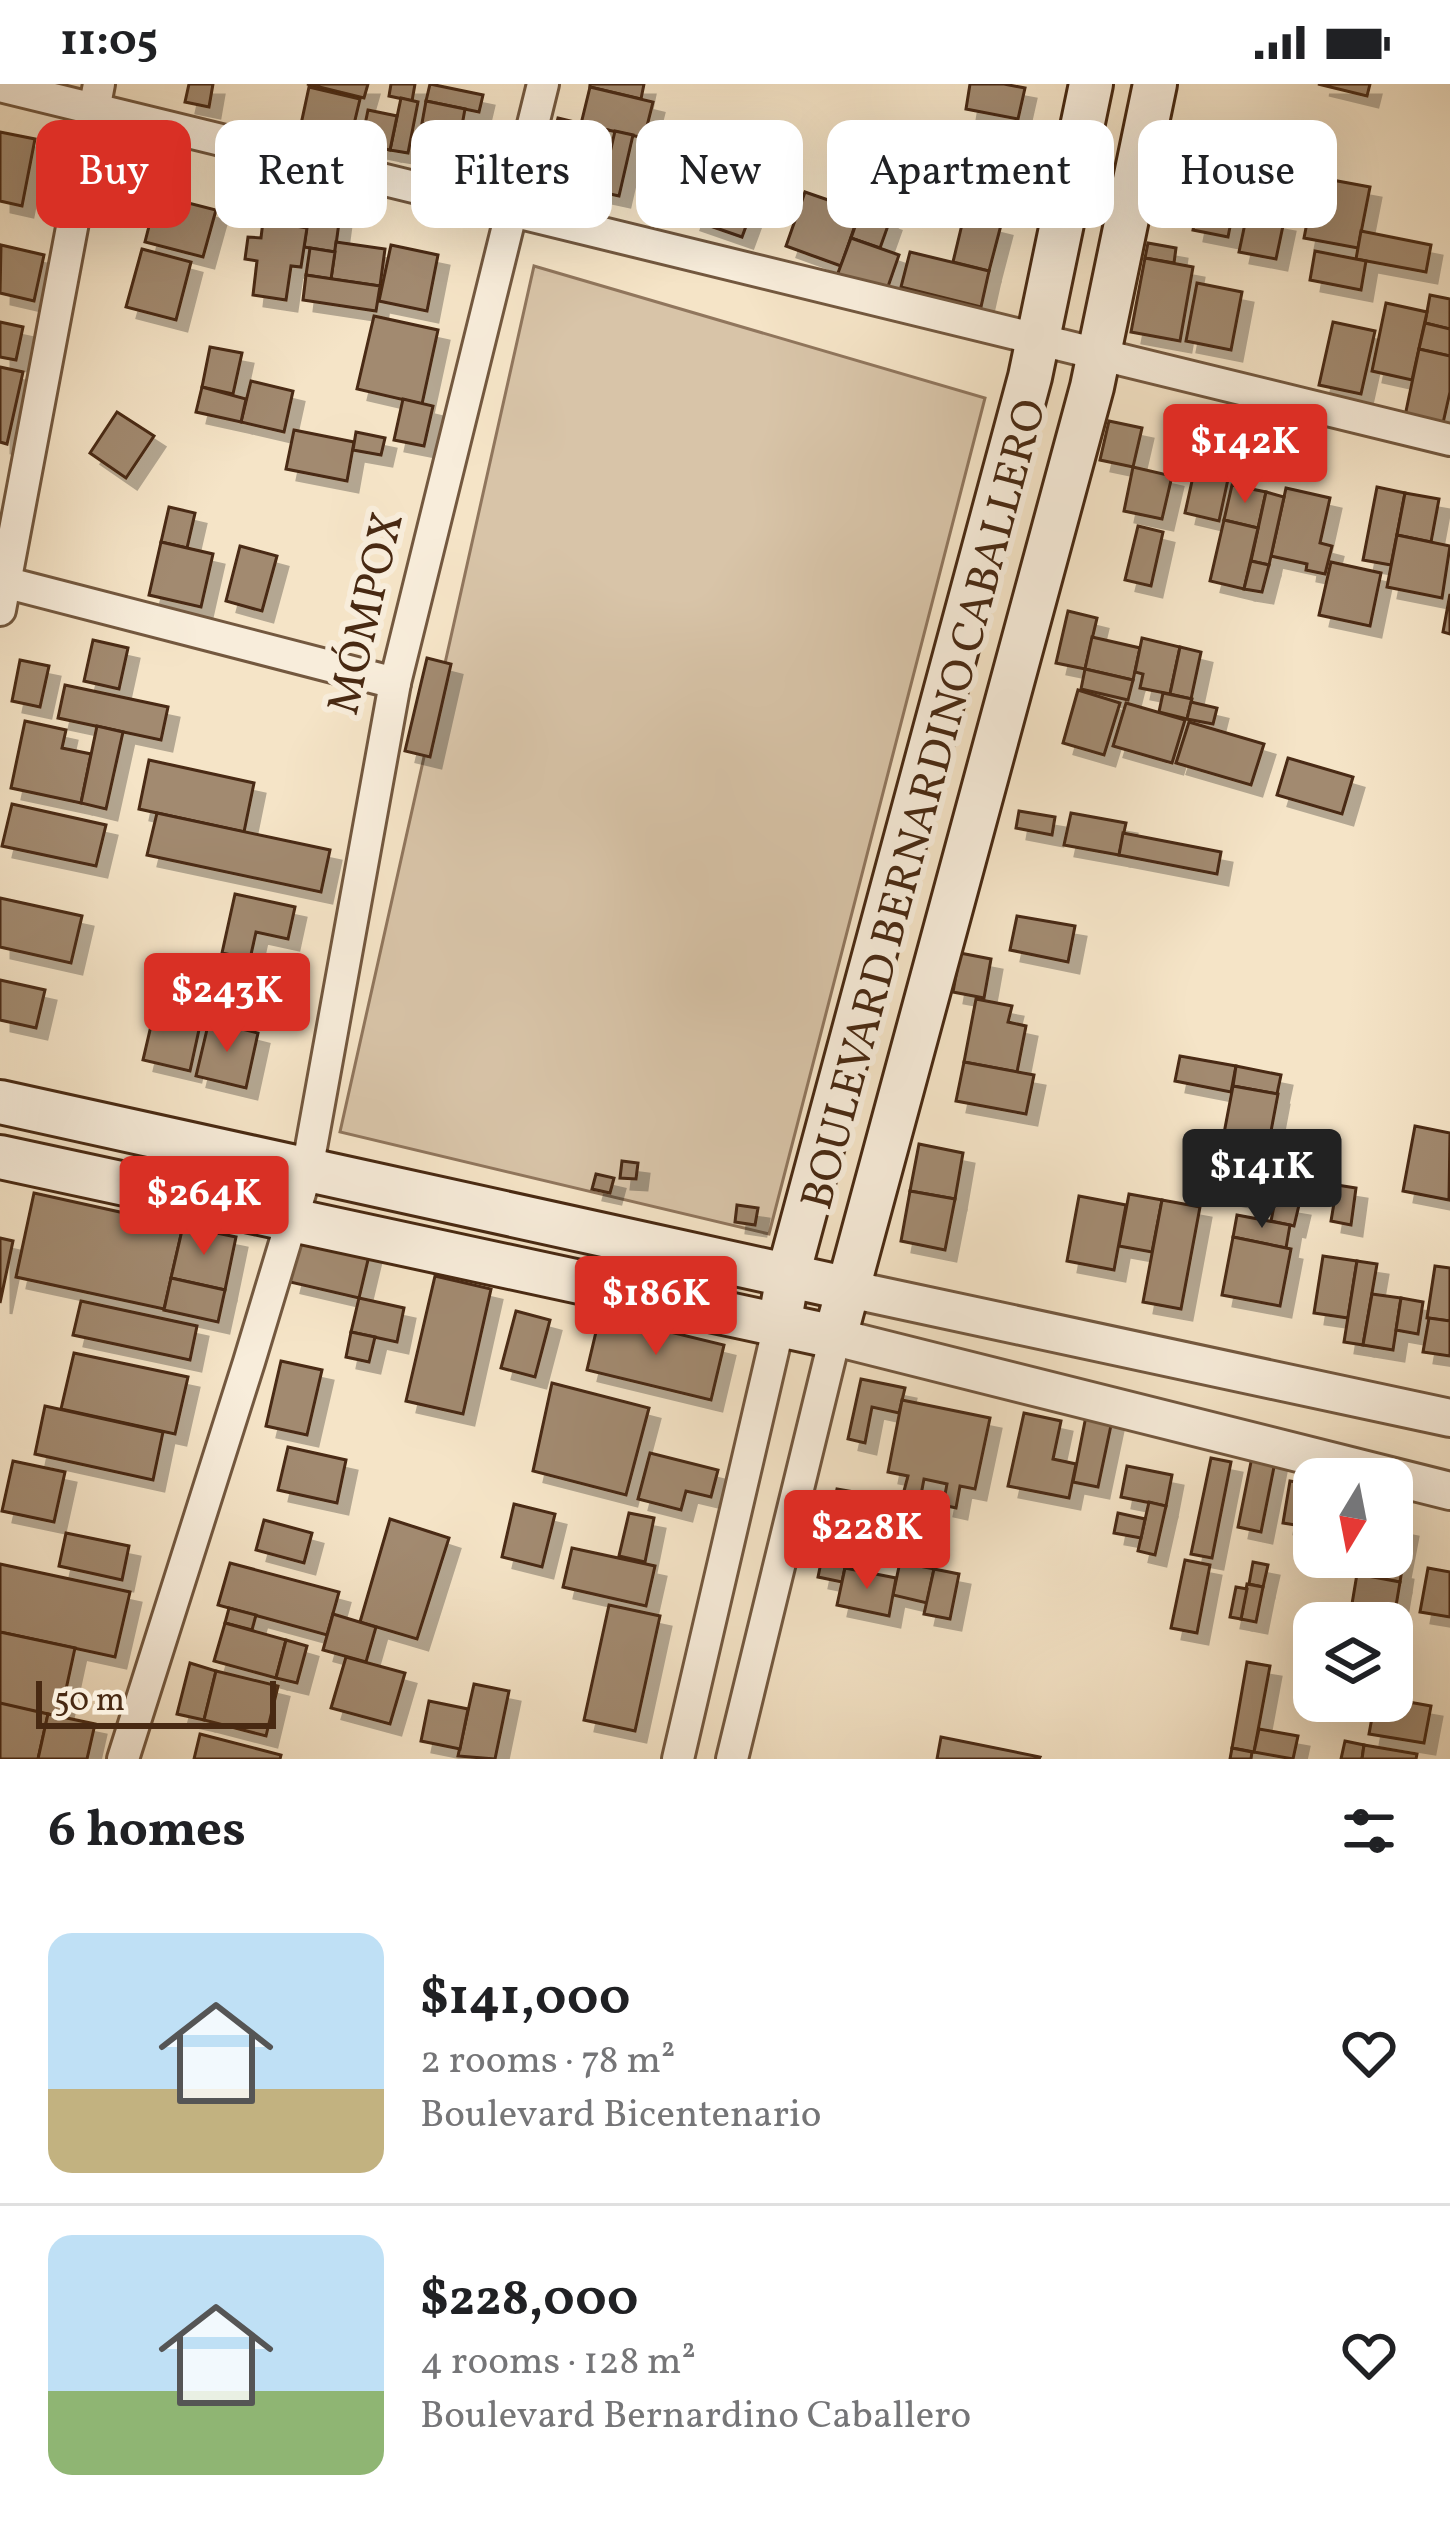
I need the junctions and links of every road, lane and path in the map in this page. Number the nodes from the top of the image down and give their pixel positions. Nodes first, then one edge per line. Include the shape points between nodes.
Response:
1 (543, 84) edge
2 (1091, 84) edge
3 (1155, 84) edge
4 (0, 86) edge
5 (97, 97) edge
6 (535, 120) edge
7 (411, 184) edge
8 (509, 228) edge
9 (579, 228) edge
10 (1039, 340) junction
11 (1099, 355) junction
12 (1450, 440) edge
13 (2, 591) edge
14 (395, 683) junction
15 (0, 1102) edge
16 (0, 1157) edge
17 (307, 1170) junction
18 (293, 1221) junction
19 (788, 1275) junction
20 (849, 1289) junction
21 (779, 1325) junction
22 (835, 1337) junction
23 (1450, 1418) edge
24 (1450, 1491) edge
25 (123, 1759) edge
26 (678, 1759) edge
27 (732, 1759) edge

1 - 6 street, MÓMPOX
2 - 10 main road, BOULEVARD BERNARDINO CABALLERO
3 - 11 main road, BOULEVARD BERNARDINO CABALLERO
4 - 5 street
5 - 7 street
5 - 13 street
8 - 14 street, MÓMPOX
9 - 10 street
10 - 11 street
10 - 19 main road, BOULEVARD BERNARDINO CABALLERO
11 - 12 street
11 - 20 main road, BOULEVARD BERNARDINO CABALLERO
13 - 14 street
14 - 17 street, MÓMPOX
15 - 17 main road
16 - 18 main road
17 - 18 street, MÓMPOX
17 - 19 main road
18 - 21 main road
18 - 25 street, MÓMPOX
19 - 20 main road
19 - 21 main road, BOULEVARD BERNARDINO CABALLERO
20 - 22 main road, BOULEVARD BERNARDINO CABALLERO
20 - 23 street
21 - 22 main road
21 - 26 street, BOULEVARD BERNARDINO CABALLERO
22 - 24 street
22 - 27 street, BOULEVARD BERNARDINO CABALLERO

